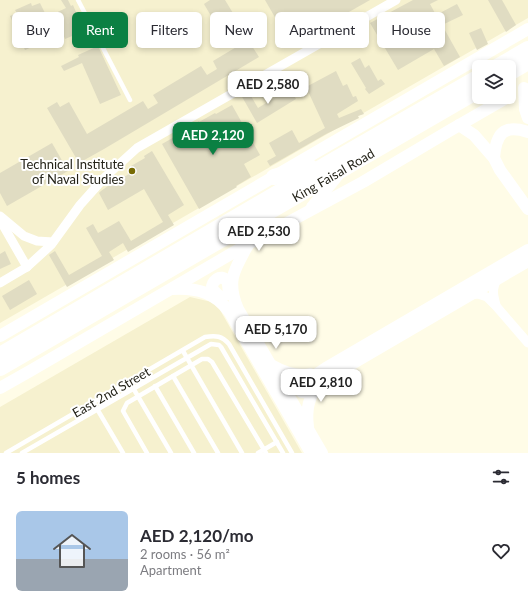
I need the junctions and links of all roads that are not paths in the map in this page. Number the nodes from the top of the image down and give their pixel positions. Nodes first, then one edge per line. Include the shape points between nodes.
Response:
1 (78, 0) edge
2 (396, 0) edge
3 (528, 30) edge
4 (528, 49) edge
5 (509, 60) edge
6 (528, 62) edge
7 (516, 69) edge
8 (472, 81) edge
9 (526, 87) edge
10 (516, 93) edge
11 (472, 94) edge
12 (130, 100) dead end
13 (496, 104) edge
14 (528, 118) edge
15 (458, 125) junction
16 (528, 132) edge
17 (494, 158) junction
18 (336, 166) junction
19 (274, 177) junction
20 (528, 209) edge
21 (308, 213) junction
22 (0, 216) edge
23 (0, 220) edge
24 (53, 242) junction
25 (248, 244) junction
26 (528, 250) edge
27 (528, 261) edge
28 (27, 266) junction
29 (497, 279) junction
30 (0, 283) edge
31 (172, 289) junction
32 (469, 296) junction
33 (496, 306) junction
34 (234, 311) junction
35 (0, 336) edge
36 (528, 343) edge
37 (183, 351) junction
38 (0, 355) edge
39 (187, 358) junction
40 (271, 365) junction
41 (191, 366) junction
42 (0, 368) edge
43 (328, 372) junction
44 (173, 376) junction
45 (129, 381) junction
46 (156, 386) junction
47 (0, 388) edge
48 (133, 389) junction
49 (138, 396) junction
50 (93, 402) junction
51 (98, 410) junction
52 (308, 430) junction
53 (277, 442) junction
54 (265, 451) edge
55 (6, 453) edge
56 (22, 453) edge
57 (123, 453) edge
58 (147, 453) edge
59 (171, 453) edge
60 (194, 453) edge
61 (218, 453) edge
62 (242, 453) edge
63 (258, 453) edge
64 (283, 453) edge
65 (292, 453) edge
66 (311, 453) edge
67 (322, 453) edge

1 - 12 lane
2 - 24 street via 137,148 105,177
3 - 19 main road
4 - 5 highway
6 - 7 highway
8 - 18 highway, King Faisal Road
9 - 10 main road
9 - 14 main road via 525,109
11 - 18 highway, King Faisal Road
13 - 15 main road
15 - 17 main road via 474,135
15 - 21 main road
16 - 17 main road via 513,129 502,133 495,148
17 - 20 main road
18 - 19 highway via 309,167
18 - 21 main road
18 - 38 highway, King Faisal Road
18 - 42 highway, King Faisal Road
19 - 35 main road
21 - 25 main road
22 - 24 street via 24,236 37,241
23 - 28 street
24 - 28 street
25 - 31 main road
25 - 34 main road via 234,271
26 - 43 main road
27 - 29 main road
28 - 30 street
29 - 32 main road
29 - 33 street via 493,289
31 - 34 main road via 186,288 207,293
31 - 47 main road
32 - 33 street via 483,295
32 - 43 main road
33 - 36 street
34 - 40 main road
34 - 66 main road
37 - 39 lane
37 - 45 lane, East 2nd Street
37 - 65 lane, East 2nd Street via 206,337 218,336 226,340
39 - 41 lane
39 - 48 lane, East 2nd Street
39 - 53 lane, East 2nd Street via 211,344 221,347
40 - 43 main road via 282,371 300,375
40 - 52 main road
41 - 44 lane
41 - 54 lane via 202,360 208,359 212,362
41 - 62 lane
43 - 52 main road via 311,397 307,414
44 - 46 lane
44 - 61 lane
45 - 48 lane
45 - 50 lane, East 2nd Street
46 - 49 lane
46 - 60 lane
48 - 49 lane
48 - 51 lane, East 2nd Street
49 - 58 lane via 127,403 123,411
49 - 59 lane
50 - 51 lane
50 - 55 lane, East 2nd Street
51 - 56 lane, East 2nd Street
51 - 57 lane
52 - 67 main road
53 - 54 lane
53 - 64 lane
54 - 63 lane

